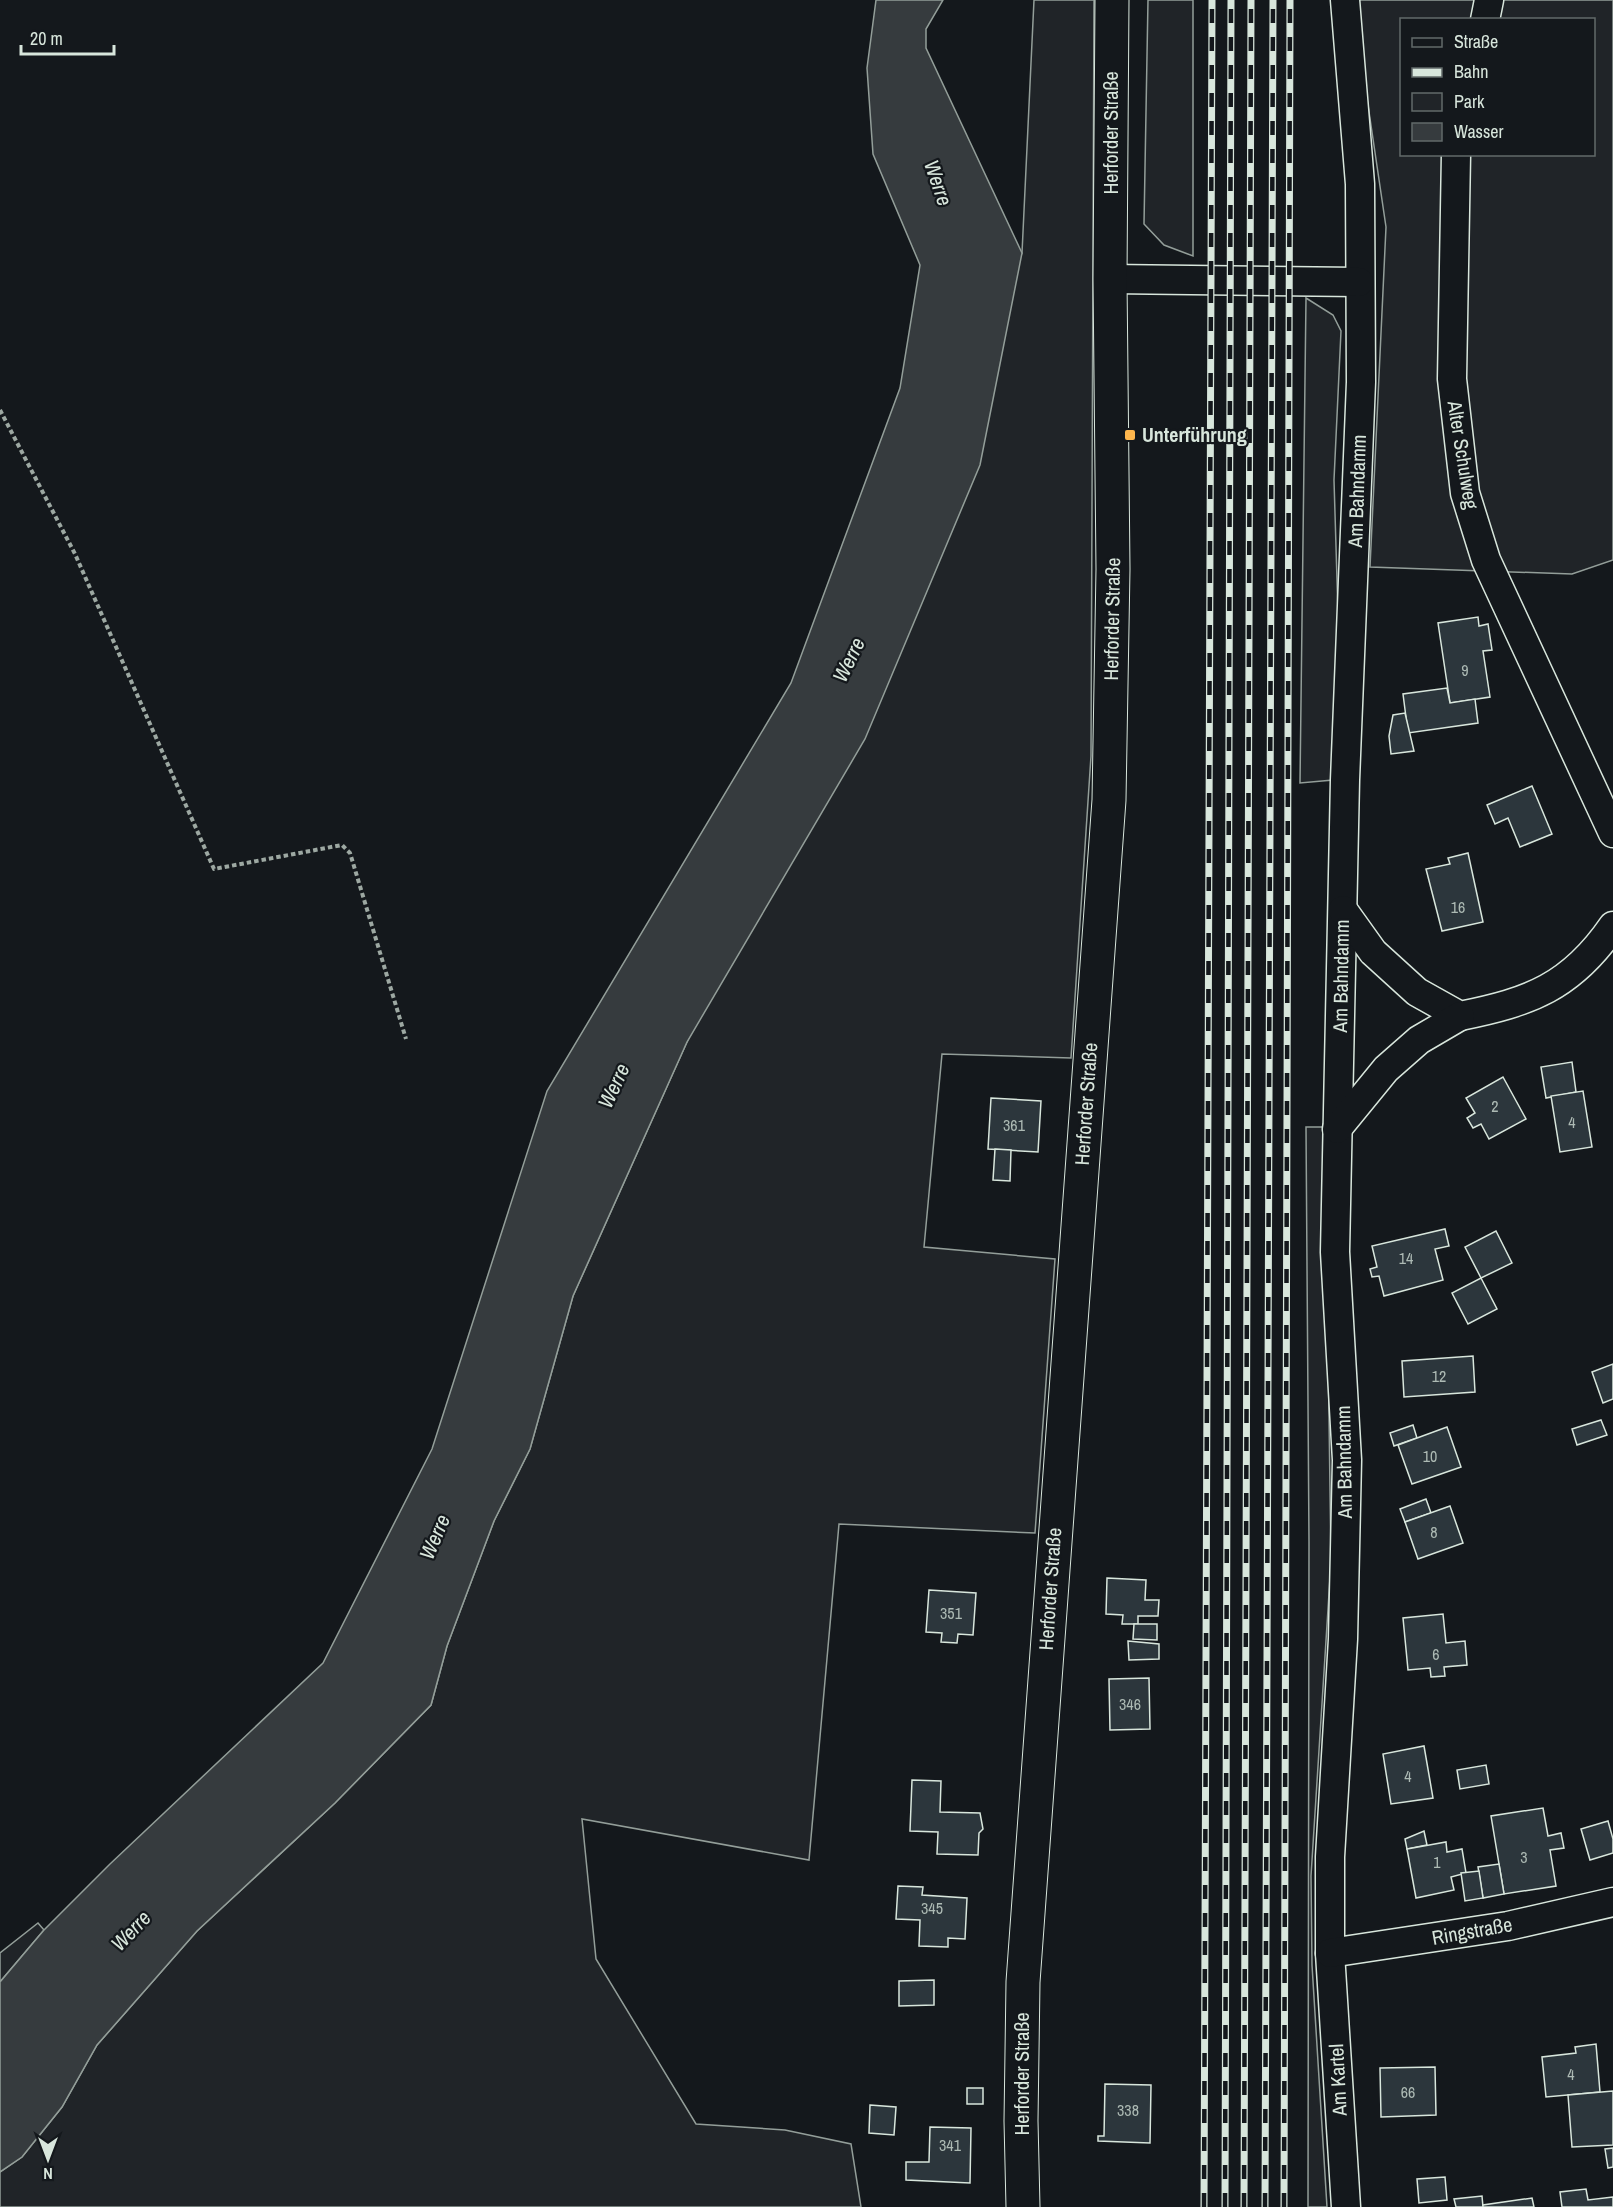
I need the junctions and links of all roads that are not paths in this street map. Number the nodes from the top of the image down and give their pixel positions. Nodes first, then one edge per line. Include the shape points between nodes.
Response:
1 (1112, 0) edge
2 (1345, 0) edge
3 (1489, 0) edge
4 (1485, 18) edge
5 (1456, 156) edge
6 (1110, 279) junction
7 (1359, 282) junction
8 (1613, 833) edge
9 (1343, 909) junction
10 (1613, 926) edge
11 (1460, 1016) junction
12 (1337, 1129) junction
13 (1613, 1902) edge
14 (1330, 1953) junction
15 (1023, 2207) edge
16 (1346, 2207) edge

1 - 6 main road, Herforder Straße
2 - 7 street, Am Bahndamm via 1360,184
3 - 4 street
5 - 8 street, Alter Schulweg via 1452,379 1465,493 1486,560
6 - 7 street
6 - 15 main road, Herforder Straße via 1113,569 1108,800 1023,1982
7 - 9 street, Am Bahndamm via 1361,382
9 - 11 street via 1373,952 1417,992
9 - 12 street, Am Bahndamm
10 - 11 street via 1583,962 1550,989 1521,1002
11 - 12 street via 1419,1040 1386,1069
12 - 14 street, Am Bahndamm via 1335,1252 1347,1460 1343,1639 1330,1857
13 - 14 street, Ringstraße via 1508,1926
14 - 16 street, Am Kartel

